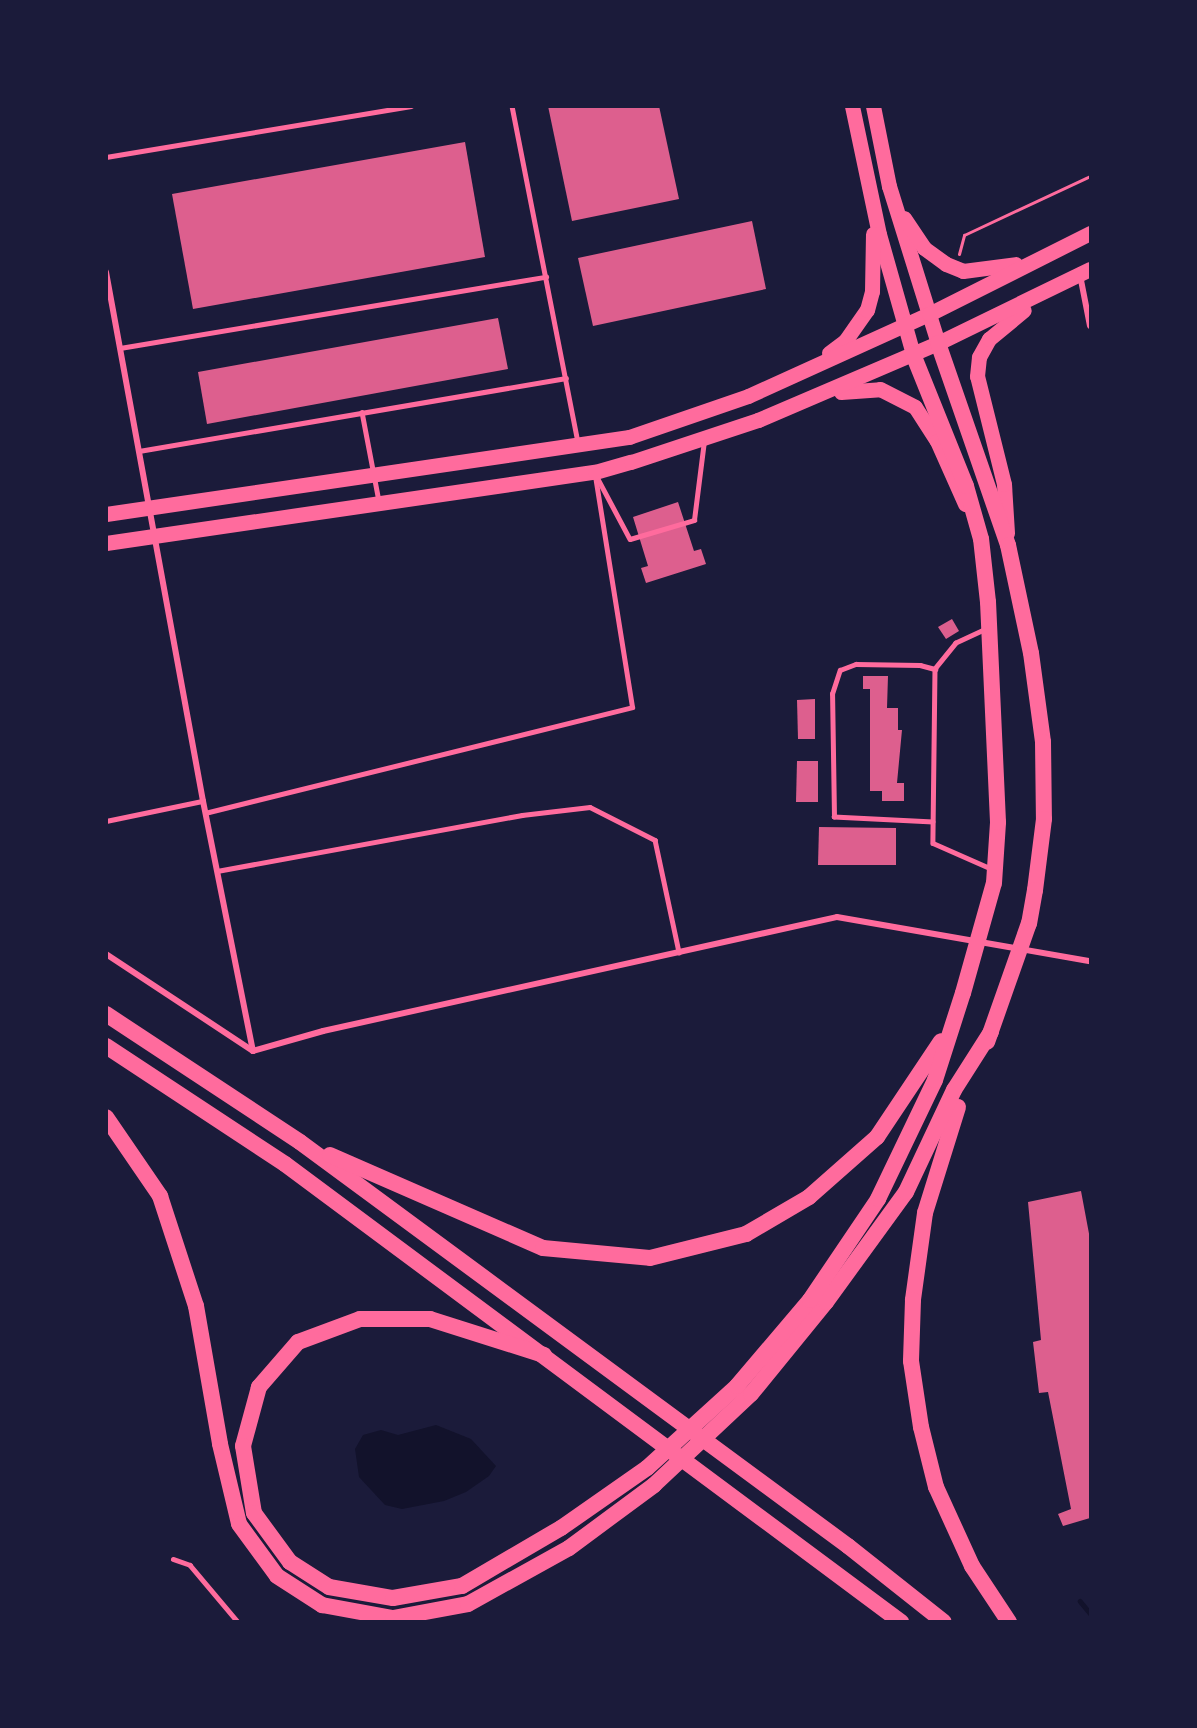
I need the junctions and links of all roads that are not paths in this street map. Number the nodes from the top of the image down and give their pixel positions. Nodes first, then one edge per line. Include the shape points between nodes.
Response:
1 (411, 106) edge
2 (512, 106) edge
3 (852, 106) edge
4 (873, 106) edge
5 (106, 158) edge
6 (889, 186) junction
7 (869, 189) junction
8 (1090, 234) edge
9 (1045, 256) junction
10 (106, 272) edge
11 (1085, 272) edge
12 (546, 277) junction
13 (1058, 286) junction
14 (929, 314) junction
15 (904, 326) junction
16 (1090, 326) edge
17 (938, 343) junction
18 (120, 348) junction
19 (913, 354) junction
20 (806, 370) junction
21 (566, 378) junction
22 (806, 399) junction
23 (362, 412) junction
24 (704, 438) junction
25 (579, 446) junction
26 (139, 451) junction
27 (595, 472) junction
28 (374, 475) junction
29 (379, 501) junction
30 (149, 507) junction
31 (106, 514) edge
32 (154, 536) junction
33 (981, 539) junction
34 (106, 543) edge
35 (1008, 545) junction
36 (990, 627) junction
37 (934, 669) junction
38 (203, 801) junction
39 (205, 813) junction
40 (106, 821) edge
41 (933, 822) junction
42 (217, 871) junction
43 (994, 876) junction
44 (679, 952) junction
45 (106, 954) edge
46 (1090, 961) edge
47 (106, 1014) edge
48 (953, 1023) junction
49 (992, 1032) junction
50 (106, 1046) edge
51 (253, 1051) junction
52 (106, 1117) edge
53 (300, 1142) junction
54 (818, 1301) junction
55 (544, 1355) junction
56 (173, 1559) dead end
57 (238, 1622) edge
58 (901, 1622) edge
59 (944, 1622) edge
60 (1009, 1622) edge

1 - 5 lane
2 - 12 lane
3 - 7 main road
4 - 6 main road
6 - 9 main road via 908,228 924,248 955,267 983,271
6 - 14 main road
7 - 15 main road
7 - 20 main road via 873,257 867,310 845,341
8 - 9 main road
9 - 14 main road
10 - 18 street
11 - 13 main road
11 - 16 street
12 - 18 lane
12 - 21 lane
13 - 17 main road
13 - 35 main road via 1005,324 989,339 979,357 977,376 1004,484
14 - 15 main road
14 - 17 main road
15 - 19 main road
15 - 20 main road
17 - 19 main road
17 - 35 highway
18 - 26 street
19 - 22 main road
19 - 33 highway via 966,486
20 - 25 main road via 748,396 629,437
21 - 23 lane
21 - 25 lane
22 - 24 main road
22 - 33 main road via 863,388 880,389 915,407 937,441
23 - 26 lane
23 - 28 lane
24 - 27 main road
24 - 27 lane via 694,520 630,539
25 - 28 main road
26 - 30 street
27 - 29 main road
27 - 39 lane via 632,707
28 - 29 lane
28 - 30 main road
29 - 32 main road
30 - 31 main road
30 - 32 street
32 - 34 main road
32 - 38 street
33 - 36 highway
35 - 49 highway via 1031,653 1043,742 1044,819 1029,923
36 - 37 lane via 956,643
36 - 43 highway via 997,744
37 - 41 lane
37 - 41 lane via 920,665 856,664 840,670 832,694 834,818
38 - 39 street
38 - 40 lane
39 - 42 street
41 - 43 lane via 933,843
42 - 44 lane via 522,815 590,807 655,840
42 - 51 street
43 - 48 highway
44 - 46 street via 837,917
44 - 51 street via 323,1031
45 - 51 street
47 - 53 highway
48 - 53 highway via 877,1137 809,1197 746,1234 650,1258 543,1248
48 - 54 highway via 934,1080 878,1199
49 - 54 highway via 954,1090 906,1192
49 - 60 highway via 950,1125 925,1212 913,1300 911,1361 921,1427 936,1487 972,1566
50 - 55 highway via 285,1164
52 - 54 highway via 160,1196 196,1306 220,1444 239,1524 277,1576 322,1605 393,1618 468,1604 569,1548 654,1485 751,1394
53 - 59 highway via 848,1545
54 - 55 highway via 737,1386 647,1468 561,1528 462,1586 393,1598 329,1587 290,1562 254,1513 243,1446 259,1387 298,1342 360,1319 430,1319
55 - 58 highway
56 - 57 lane via 190,1565

